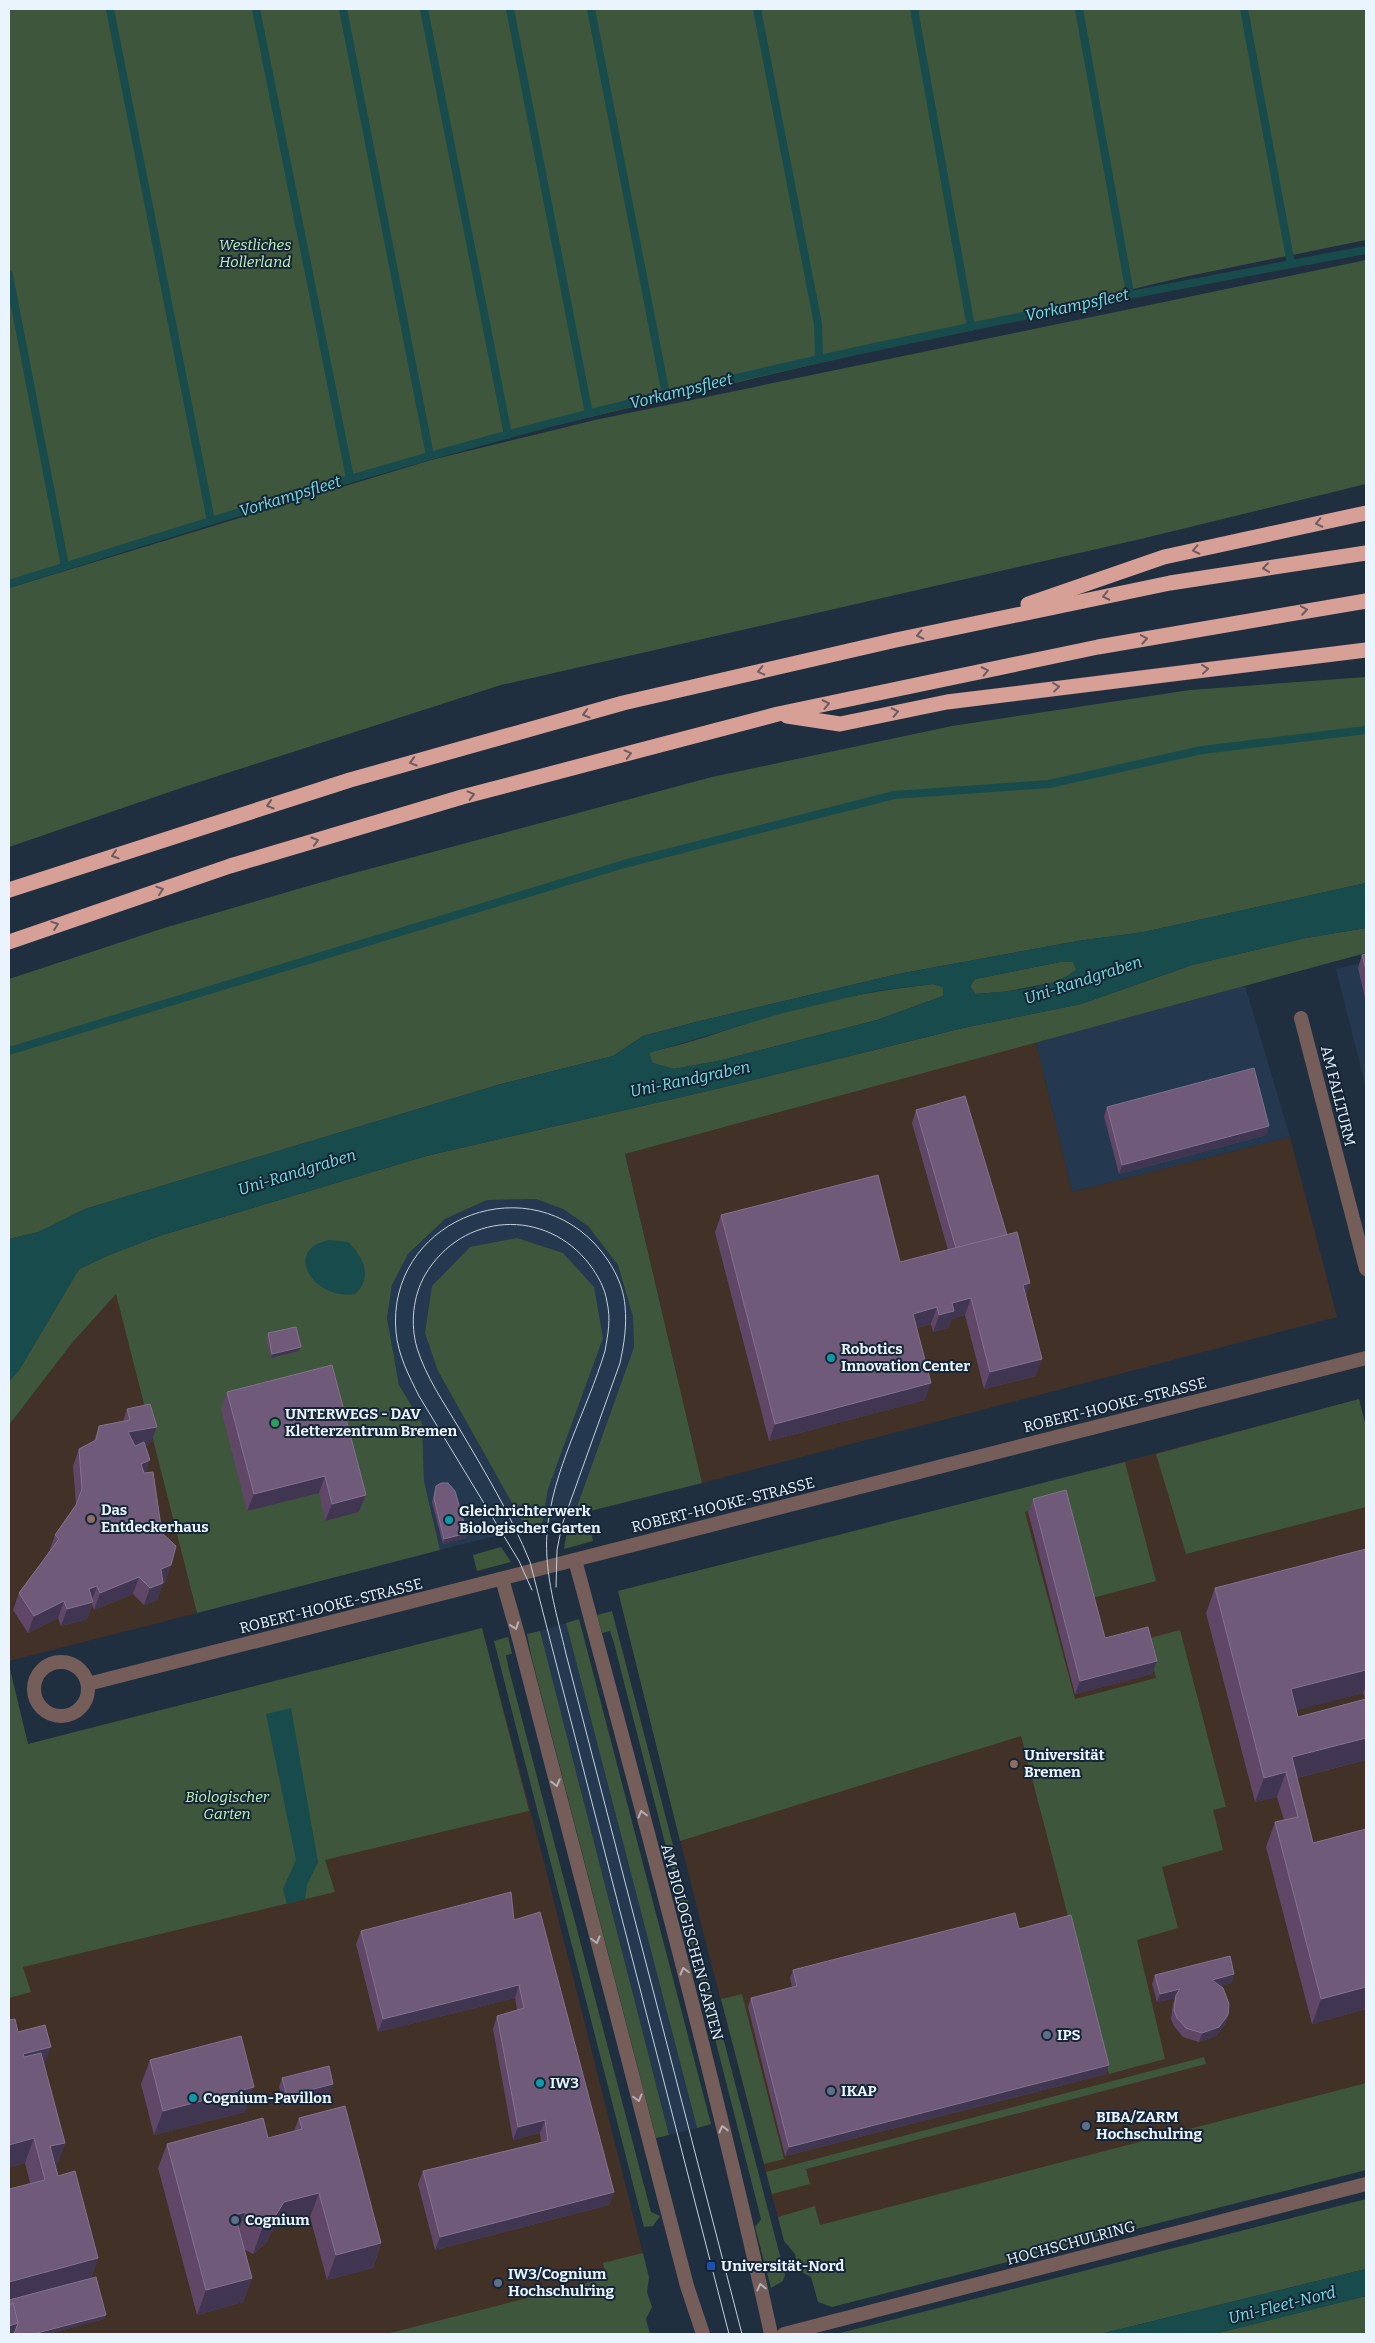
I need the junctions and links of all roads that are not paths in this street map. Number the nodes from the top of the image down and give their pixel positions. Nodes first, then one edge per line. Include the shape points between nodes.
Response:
1 (1366, 513) edge
2 (1366, 553) edge
3 (1366, 601) edge
4 (967, 625) junction
5 (1366, 650) edge
6 (778, 714) junction
7 (9, 890) edge
8 (9, 942) edge
9 (1302, 1018) dead end
10 (1366, 1269) edge
11 (1366, 1358) edge
12 (575, 1560) junction
13 (502, 1579) junction
14 (88, 1684) dead end
15 (1366, 2184) edge
16 (703, 2334) edge
17 (771, 2334) edge
18 (784, 2334) edge

1 -> 4 highway via 1164,557
2 -> 4 highway via 1170,582
6 -> 3 highway via 1098,647
4 -> 7 highway via 623,703 350,780
6 -> 5 highway via 840,724 947,702
8 -> 6 highway via 230,866 453,800
9 - 10 street, AM FALLTURM
11 - 12 street, ROBERT-HOOKE-STRASSE
12 - 13 street, ROBERT-HOOKE-STRASSE
17 -> 12 street, AM BIOLOGISCHEN GARTEN via 690,1995
13 - 14 street, ROBERT-HOOKE-STRASSE
13 -> 16 street via 688,2289
15 - 18 street, HOCHSCHULRING

